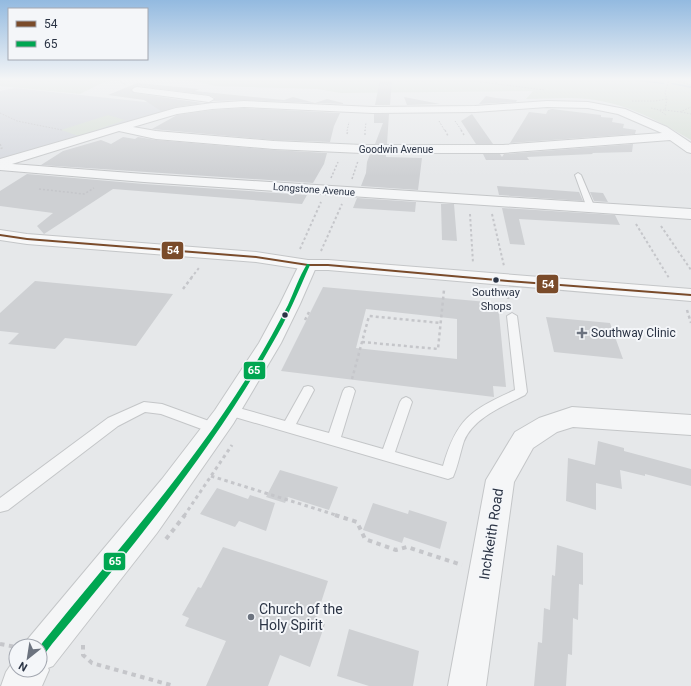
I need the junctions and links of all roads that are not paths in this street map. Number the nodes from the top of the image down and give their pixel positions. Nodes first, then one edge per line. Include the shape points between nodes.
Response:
1 (176, 112) edge
2 (623, 112) edge
3 (120, 128) junction
4 (674, 136) junction
5 (691, 149) edge
6 (0, 163) edge
7 (0, 167) edge
8 (578, 175) dead end
9 (591, 208) junction
10 (691, 214) edge
11 (0, 235) edge
12 (308, 265) junction
13 (685, 294) edge
14 (512, 316) road end
15 (308, 390) dead end
16 (349, 391) road end
17 (406, 402) dead end
18 (231, 418) junction
19 (691, 425) edge
20 (288, 427) junction
21 (333, 440) junction
22 (387, 456) junction
23 (0, 505) edge
24 (48, 642) edge
25 (468, 686) edge

1 - 3 street
2 - 4 street
3 - 4 street, Goodwin Avenue via 156,135 362,149 503,148
3 - 6 street
4 - 5 street
7 - 9 street, Longstone Avenue
8 - 9 lane
9 - 10 street, Longstone Avenue
11 - 12 street via 256,257
12 - 13 street
12 - 18 street via 296,296
14 - 22 lane via 521,392 473,419 459,439 448,473
15 - 20 lane
16 - 21 lane
17 - 22 lane
18 - 20 lane
18 - 23 lane via 144,407 113,422 4,505
18 - 24 street
19 - 25 street, Inchkeith Road via 572,417 548,425 524,440 500,480
20 - 21 lane
21 - 22 lane

